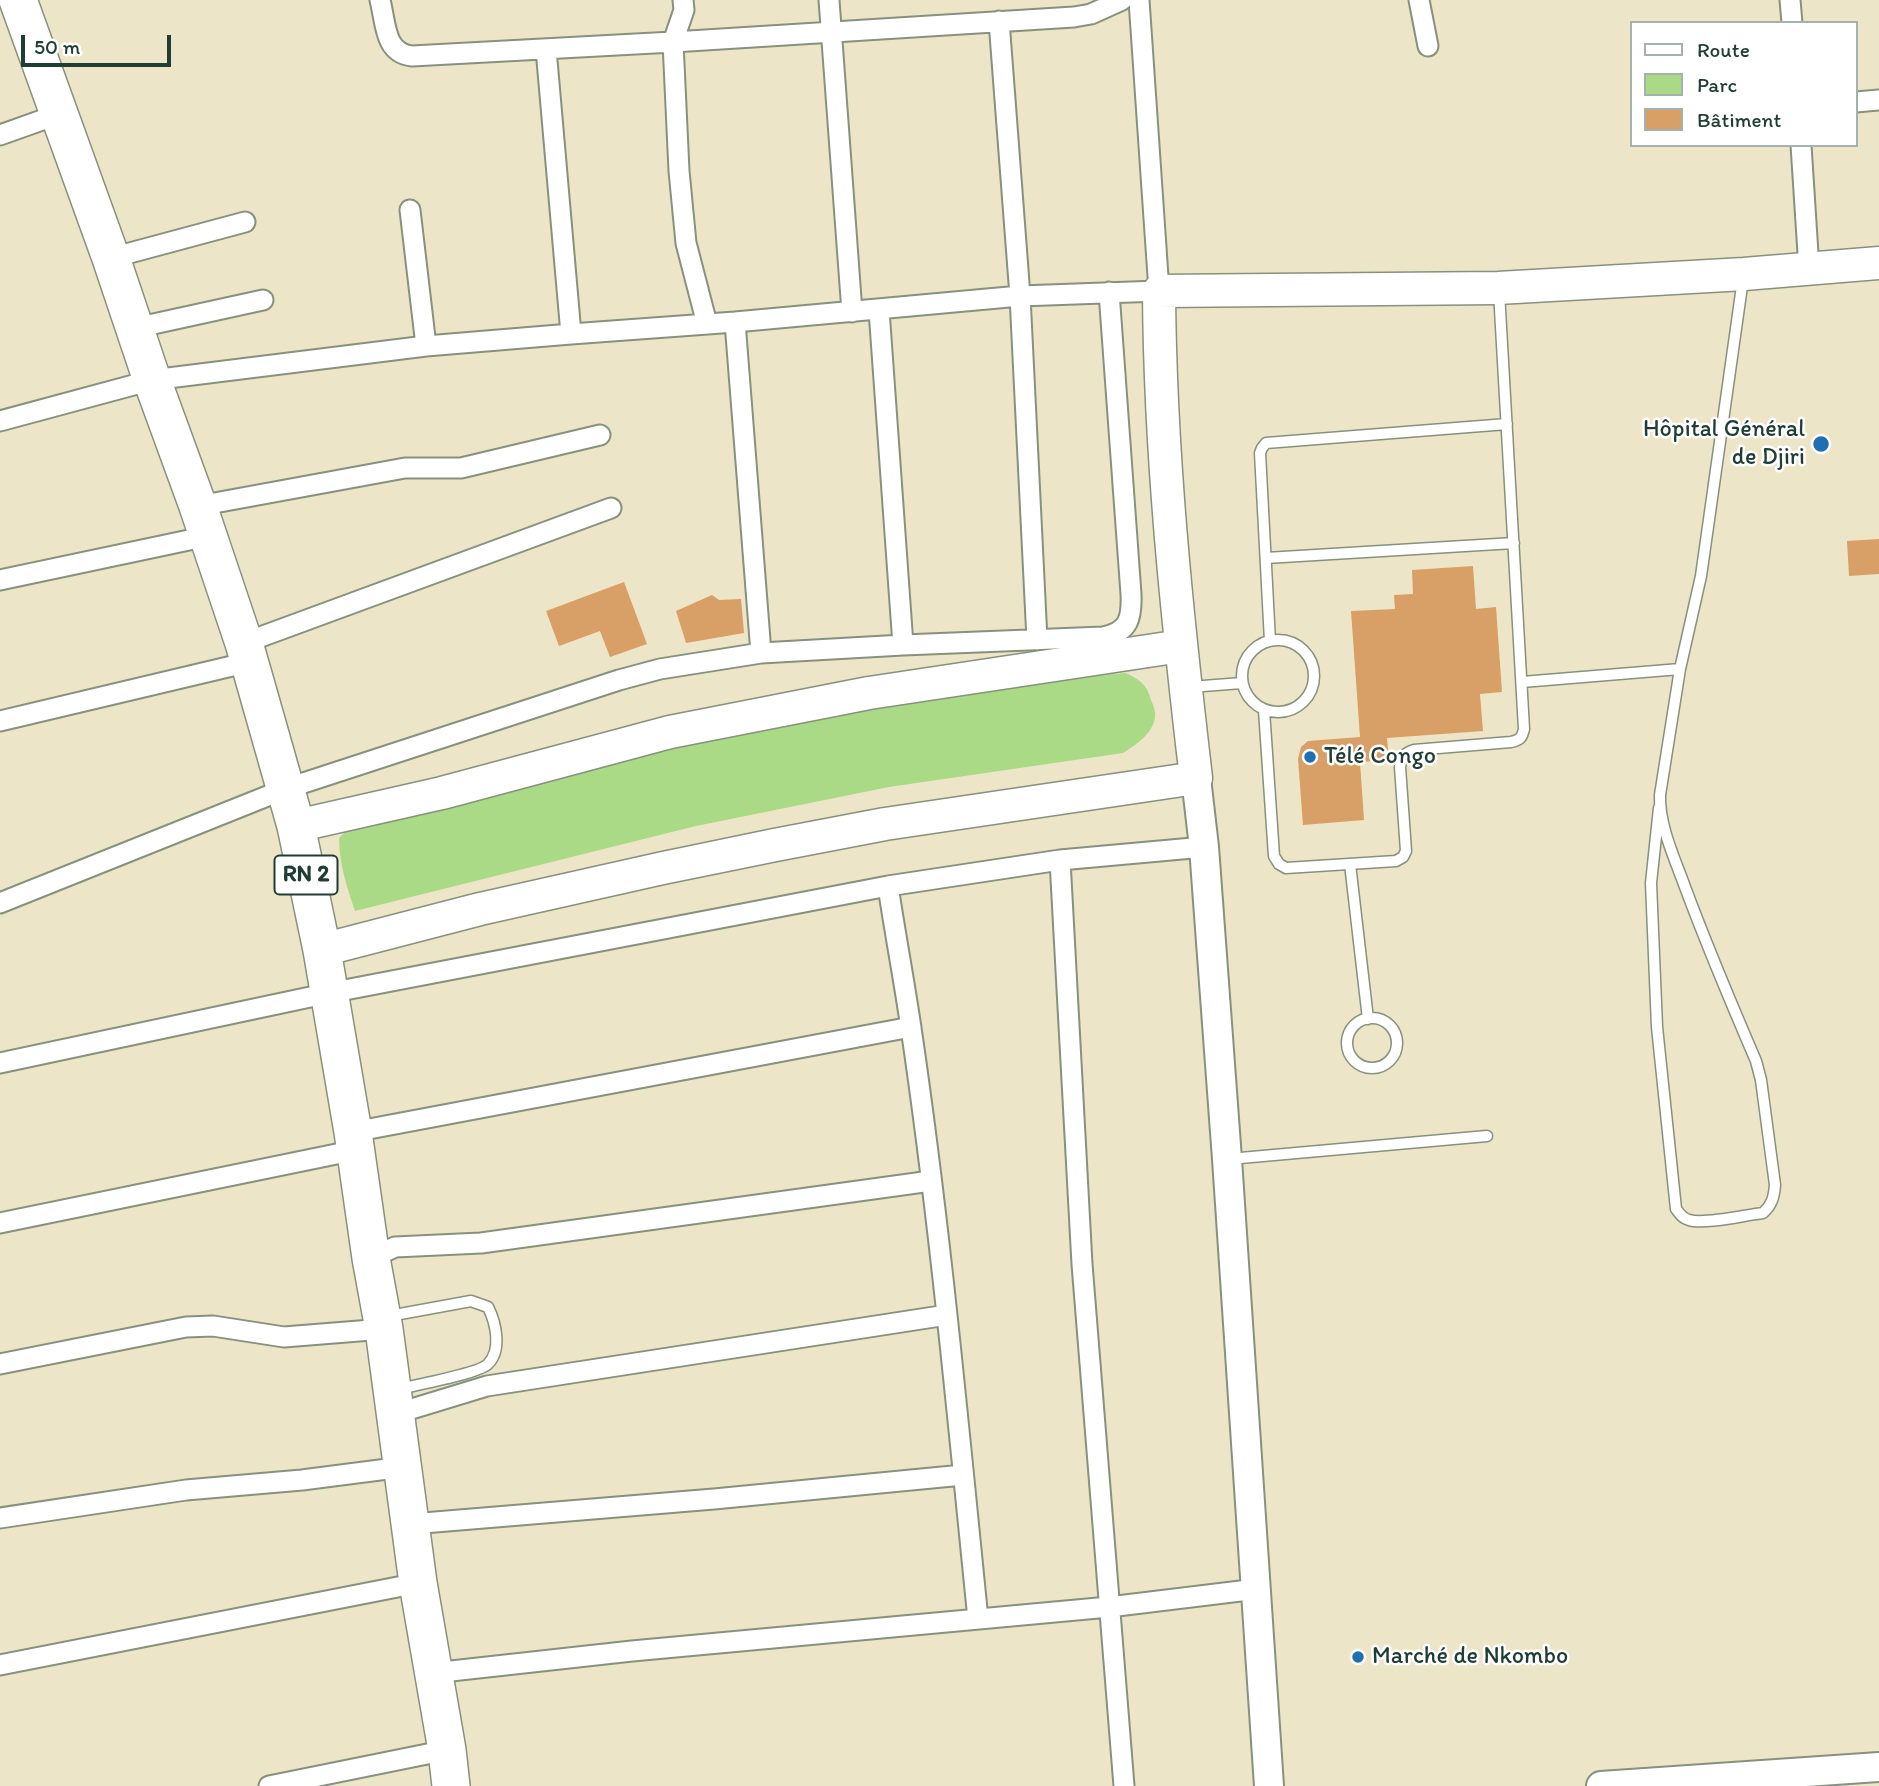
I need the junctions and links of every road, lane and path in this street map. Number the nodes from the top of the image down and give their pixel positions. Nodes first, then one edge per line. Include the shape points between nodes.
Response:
1 (18, 0) edge
2 (380, 0) edge
3 (683, 0) edge
4 (829, 0) edge
5 (1139, 0) edge
6 (1419, 0) edge
7 (1790, 0) edge
8 (1110, 2) edge
9 (999, 21) junction
10 (1792, 21) edge
11 (830, 32) junction
12 (673, 42) junction
13 (1428, 46) dead end
14 (546, 49) junction
15 (1879, 100) edge
16 (1858, 102) edge
17 (59, 114) junction
18 (0, 135) edge
19 (1801, 147) edge
20 (410, 210) dead end
21 (245, 222) dead end
22 (111, 258) junction
23 (1879, 263) edge
24 (1809, 270) junction
25 (1744, 274) junction
26 (1498, 288) junction
27 (1158, 290) junction
28 (1109, 292) junction
29 (1020, 296) junction
30 (263, 300) dead end
31 (878, 310) junction
32 (852, 312) junction
33 (735, 323) junction
34 (707, 324) junction
35 (135, 328) junction
36 (571, 334) junction
37 (426, 346) junction
38 (152, 380) junction
39 (0, 421) edge
40 (1507, 424) junction
41 (600, 435) dead end
42 (611, 508) dead end
43 (203, 521) junction
44 (1514, 543) junction
45 (1266, 558) junction
46 (0, 579) edge
47 (1037, 639) junction
48 (1270, 640) junction
49 (903, 645) junction
50 (1181, 646) junction
51 (246, 653) junction
52 (761, 653) junction
53 (1680, 669) junction
54 (1522, 682) junction
55 (1242, 683) junction
56 (1185, 687) junction
57 (1264, 710) junction
58 (0, 721) edge
59 (1196, 778) junction
60 (285, 789) junction
61 (1660, 808) junction
62 (296, 827) junction
63 (1204, 847) junction
64 (1060, 860) junction
65 (1350, 864) junction
66 (888, 886) junction
67 (0, 903) edge
68 (322, 950) junction
69 (329, 993) junction
70 (1368, 1019) junction
71 (911, 1027) junction
72 (0, 1063) edge
73 (1487, 1136) dead end
74 (354, 1141) junction
75 (1227, 1159) junction
76 (931, 1181) junction
77 (0, 1223) edge
78 (371, 1258) junction
79 (947, 1315) junction
80 (383, 1323) junction
81 (0, 1364) edge
82 (394, 1402) junction
83 (403, 1466) junction
84 (964, 1475) junction
85 (0, 1518) edge
86 (411, 1524) junction
87 (418, 1583) junction
88 (1257, 1589) junction
89 (1109, 1607) junction
90 (978, 1619) junction
91 (0, 1665) edge
92 (433, 1674) junction
93 (447, 1750) junction
94 (1879, 1767) edge
95 (1633, 1785) edge
96 (269, 1786) edge
97 (451, 1786) edge
98 (1124, 1786) edge
99 (1269, 1786) edge
100 (1601, 1786) edge

1 - 17 highway, RN 2
2 - 14 street via 391,45 404,55
3 - 12 street
4 - 11 street
5 - 27 street
6 - 13 street
7 - 10 street
8 - 9 street via 1091,14 1074,17
9 - 11 street
9 - 29 street
11 - 12 street
11 - 32 street
12 - 14 street
12 - 34 street via 686,243
14 - 36 street
15 - 16 street
17 - 18 street
17 - 22 highway, RN 2
19 - 24 street
20 - 37 street
21 - 22 street
22 - 35 highway, RN 2
23 - 24 main road
24 - 25 main road
25 - 26 main road
25 - 53 lane via 1701,576
26 - 27 main road
26 - 40 lane
27 - 28 street
27 - 50 main road via 1162,423
28 - 29 street
28 - 47 street via 1132,609 1125,626 1113,635
29 - 31 street
29 - 47 street
30 - 35 street
31 - 32 street
31 - 49 street
32 - 33 street
33 - 34 street
33 - 52 street
34 - 36 street
35 - 38 highway, RN 2
36 - 37 street
37 - 38 street
38 - 39 street
38 - 43 highway, RN 2
40 - 44 lane
40 - 45 lane via 1266,443 1260,453
41 - 43 street via 461,468 405,468
42 - 51 street
43 - 46 street
43 - 51 highway, RN 2
44 - 45 lane
44 - 54 lane
45 - 48 lane
47 - 49 street
48 - 55 lane via 1244,661
48 - 57 lane via 1300,648 1314,674 1310,694 1295,708 1275,713
49 - 52 street
50 - 56 main road
50 - 62 main road via 869,694 670,732
51 - 58 street
51 - 60 highway, RN 2
52 - 60 street via 619,680
53 - 54 lane
53 - 61 lane
54 - 65 lane via 1522,737 1511,742 1406,752 1400,767 1406,851 1396,862
55 - 56 lane
55 - 57 lane via 1244,692
56 - 59 main road
57 - 65 lane via 1274,856 1286,868
59 - 63 street
59 - 68 main road via 803,840 480,909
60 - 62 highway, RN 2
60 - 67 street
61 - 61 lane via 1682,878 1761,1080 1775,1185 1774,1197 1763,1213 1702,1222 1690,1221 1676,1209 1656,1014 1651,883
62 - 68 highway, RN 2
63 - 64 street
63 - 75 street
64 - 66 street
64 - 89 street via 1082,1264
65 - 70 lane
66 - 69 street
66 - 71 street
68 - 69 highway, RN 2
69 - 72 street
69 - 74 highway, RN 2
70 - 70 lane via 1356,1025 1347,1044 1356,1063 1376,1068 1389,1062 1397,1043 1388,1024
71 - 74 street
71 - 76 street
73 - 75 lane
74 - 77 street
74 - 78 highway, RN 2
75 - 88 street
76 - 78 street via 481,1243 395,1247
76 - 79 street
78 - 80 highway, RN 2
79 - 82 street
79 - 84 street
80 - 81 street via 285,1337 213,1326 186,1327
80 - 82 highway, RN 2
80 - 82 lane via 471,1301 488,1307 494,1318 496,1349 488,1364
82 - 83 highway, RN 2
83 - 85 street via 186,1490
83 - 86 highway, RN 2
84 - 86 street
84 - 90 street
86 - 87 highway, RN 2
87 - 91 street
87 - 92 highway, RN 2
88 - 89 street
88 - 99 street
89 - 90 street
89 - 98 street
90 - 92 street
92 - 93 highway, RN 2
93 - 96 street
93 - 97 highway, RN 2
94 - 95 street
95 - 100 street

